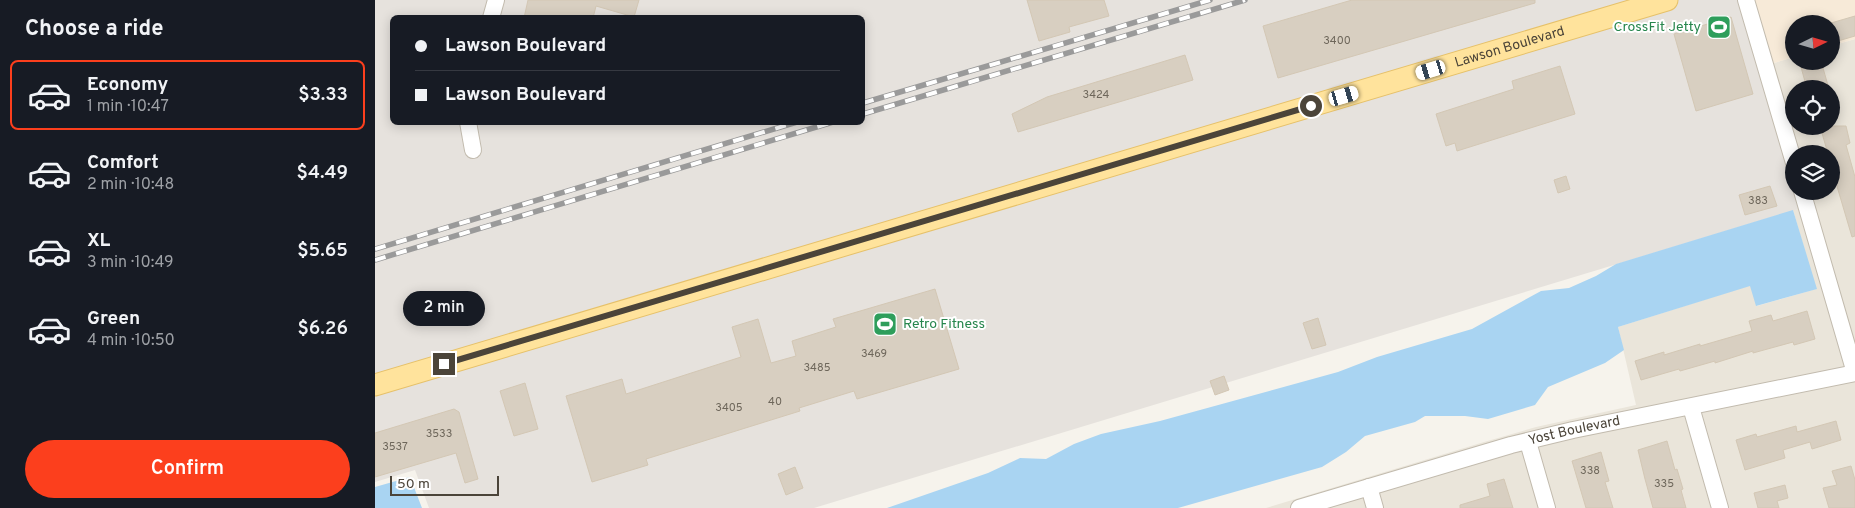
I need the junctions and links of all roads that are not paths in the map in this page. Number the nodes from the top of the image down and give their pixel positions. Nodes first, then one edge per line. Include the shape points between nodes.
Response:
1 (495, 0) edge
2 (1667, 0) edge
3 (1746, 0) edge
4 (492, 15) edge
5 (469, 125) edge
6 (1789, 145) edge
7 (473, 150) dead end
8 (1805, 200) edge
9 (1855, 373) edge
10 (375, 385) edge
11 (1691, 407) junction
12 (1527, 442) junction
13 (1369, 487) junction
14 (1299, 508) edge
15 (1375, 508) edge
16 (1547, 508) edge
17 (1720, 508) edge

1 - 4 street
2 - 10 main road, Lawson Boulevard
3 - 6 street
5 - 7 street
8 - 9 street
9 - 11 street, Yost Boulevard
11 - 12 street, Yost Boulevard
11 - 17 street
12 - 13 street, Yost Boulevard
12 - 16 street
13 - 14 street, Yost Boulevard
13 - 15 street

